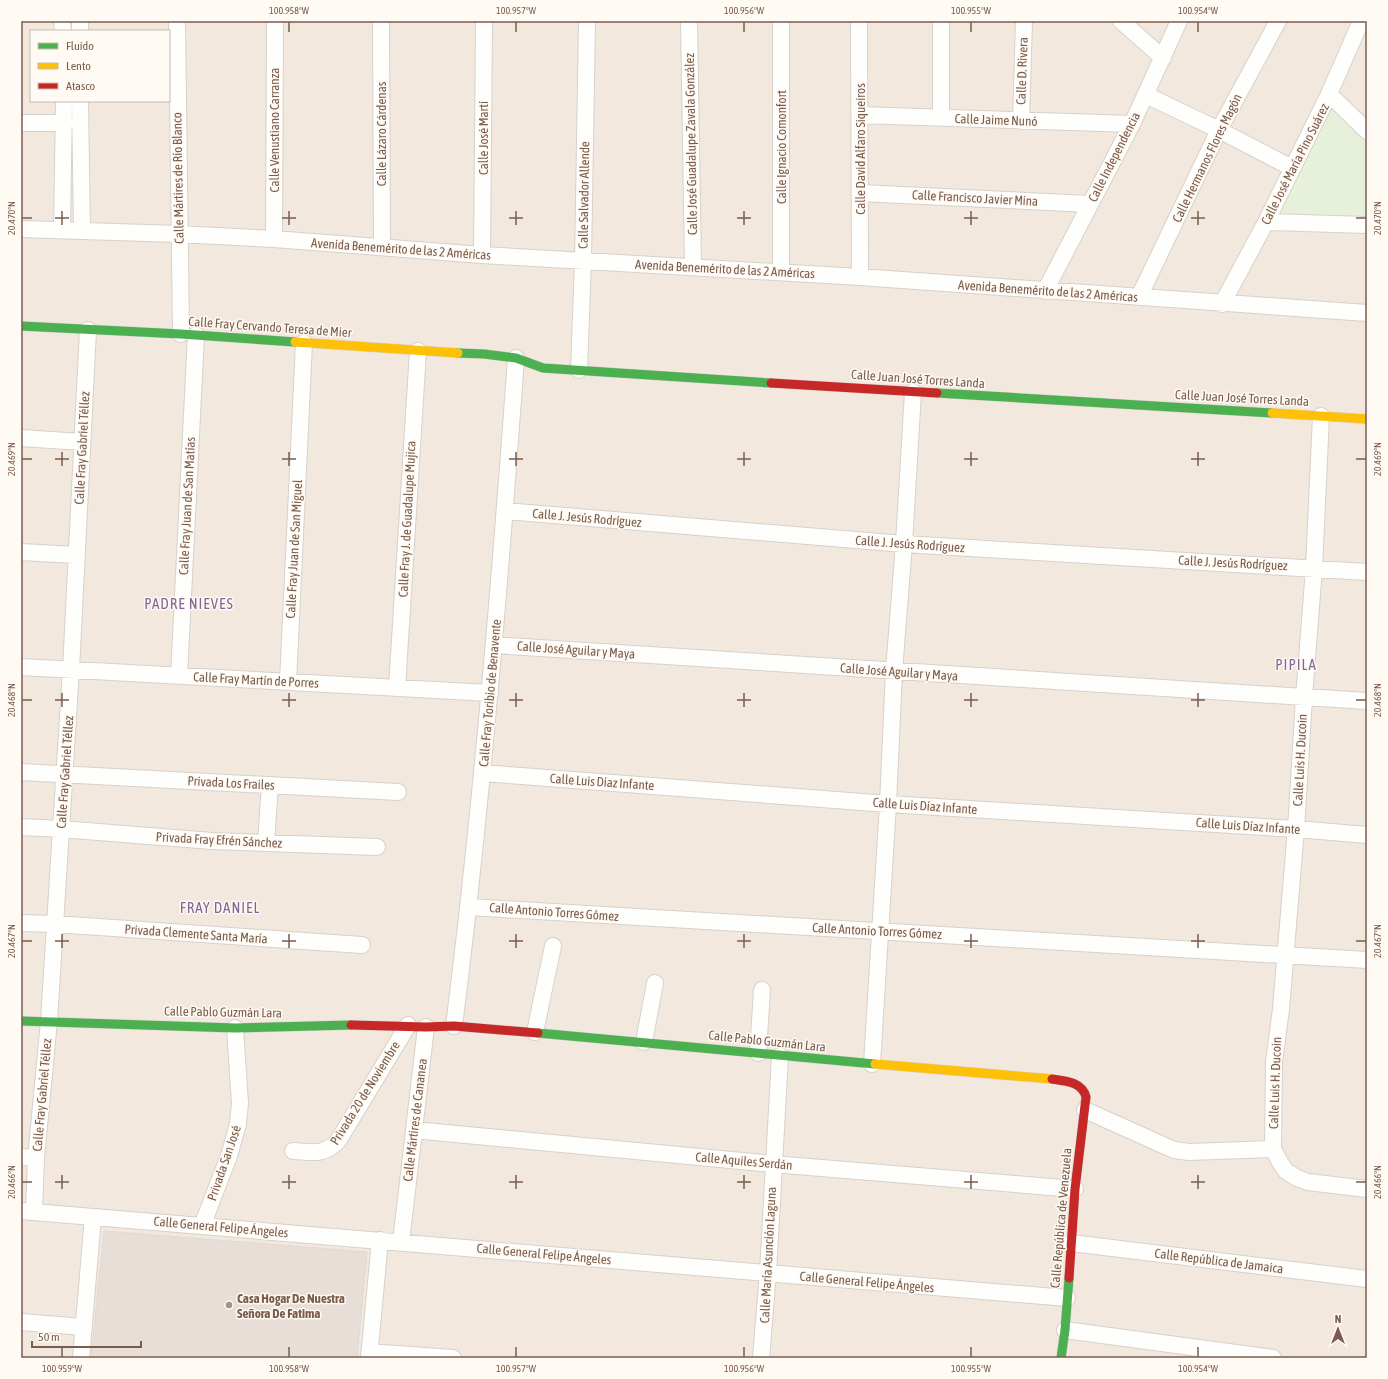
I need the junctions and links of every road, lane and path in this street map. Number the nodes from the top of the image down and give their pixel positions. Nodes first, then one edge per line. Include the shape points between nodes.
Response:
1 (177, 21) edge
2 (275, 21) edge
3 (381, 21) edge
4 (484, 21) edge
5 (587, 21) edge
6 (689, 21) edge
7 (781, 21) edge
8 (858, 21) edge
9 (941, 21) edge
10 (1024, 21) edge
11 (1121, 21) edge
12 (1179, 21) edge
13 (1278, 21) edge
14 (1361, 21) edge
15 (1163, 58) junction
16 (1329, 94) junction
17 (1146, 95) junction
18 (64, 102) edge
19 (80, 102) edge
20 (860, 115) junction
21 (940, 118) junction
22 (1020, 121) junction
23 (21, 123) edge
24 (65, 123) junction
25 (1132, 124) junction
26 (1219, 130) junction
27 (1367, 131) edge
28 (1292, 168) junction
29 (860, 193) junction
30 (1090, 204) junction
31 (1266, 222) junction
32 (1367, 225) edge
33 (21, 229) edge
34 (62, 230) junction
35 (82, 231) junction
36 (178, 234) junction
37 (274, 239) junction
38 (382, 247) junction
39 (482, 255) junction
40 (583, 261) junction
41 (693, 267) junction
42 (781, 272) junction
43 (860, 277) junction
44 (1046, 291) junction
45 (1139, 297) junction
46 (1222, 304) junction
47 (1367, 313) edge
48 (21, 326) edge
49 (88, 330) junction
50 (188, 335) junction
51 (304, 343) junction
52 (418, 350) junction
53 (516, 358) junction
54 (579, 370) junction
55 (913, 392) junction
56 (1321, 416) junction
57 (1367, 419) edge
58 (21, 438) edge
59 (82, 442) junction
60 (505, 511) junction
61 (904, 544) junction
62 (21, 552) edge
63 (76, 555) junction
64 (1314, 568) junction
65 (1367, 572) edge
66 (494, 645) junction
67 (21, 667) edge
68 (71, 670) junction
69 (894, 671) junction
70 (179, 676) junction
71 (288, 682) junction
72 (397, 688) junction
73 (490, 693) junction
74 (1304, 698) junction
75 (1367, 701) edge
76 (21, 772) edge
77 (483, 773) junction
78 (65, 774) junction
79 (270, 785) junction
80 (398, 792) dead end
81 (888, 804) junction
82 (21, 827) edge
83 (61, 829) junction
84 (1296, 829) junction
85 (1367, 835) edge
86 (266, 843) junction
87 (377, 847) dead end
88 (469, 907) junction
89 (21, 923) edge
90 (55, 924) junction
91 (880, 932) junction
92 (362, 945) dead end
93 (553, 946) dead end
94 (1285, 955) junction
95 (1367, 960) edge
96 (655, 983) dead end
97 (762, 990) dead end
98 (21, 1021) edge
99 (49, 1021) junction
100 (408, 1025) junction
101 (454, 1026) junction
102 (426, 1027) junction
103 (235, 1028) junction
104 (535, 1032) junction
105 (644, 1042) junction
106 (758, 1053) junction
107 (780, 1056) junction
108 (872, 1064) junction
109 (1077, 1084) joint
110 (1085, 1110) junction
111 (414, 1130) junction
112 (1273, 1149) junction
113 (293, 1152) dead end
114 (29, 1158) edge
115 (773, 1164) junction
116 (1076, 1189) junction
117 (1367, 1189) edge
118 (27, 1212) edge
119 (93, 1217) junction
120 (202, 1226) junction
121 (380, 1240) junction
122 (401, 1242) junction
123 (1071, 1243) junction
124 (768, 1273) junction
125 (1367, 1279) edge
126 (1067, 1298) junction
127 (21, 1322) edge
128 (84, 1327) junction
129 (1065, 1330) junction
130 (369, 1355) edge
131 (81, 1358) edge
132 (453, 1358) edge
133 (761, 1358) edge
134 (1061, 1358) edge
135 (1273, 1358) edge

1 - 36 street, Calle Mártires de Río Blanco
2 - 37 street, Calle Venustiano Carranza
3 - 38 street, Calle Lázaro Cárdenas
4 - 39 street, Calle José Martí
5 - 40 street, Calle Salvador Allende
6 - 41 street, Calle José Guadalupe Zavala González
7 - 42 street, Calle Ignacio Comonfort
8 - 20 street, Calle David Alfaro Siqueiros
9 - 21 street
10 - 22 street, Calle D. Rivera
11 - 15 street
12 - 15 street, Calle Independencia
13 - 26 street, Calle Hermanos Flores Magón
14 - 16 street, Calle José María Pino Suárez
15 - 17 street, Calle Independencia
16 - 27 street
16 - 28 street, Calle José María Pino Suárez
17 - 25 street, Calle Independencia
17 - 26 street
18 - 24 street
19 - 35 street
20 - 21 street, Calle Jaime Nunó
20 - 29 street, Calle David Alfaro Siqueiros
21 - 22 street, Calle Jaime Nunó
22 - 25 street, Calle Jaime Nunó
23 - 24 street
24 - 34 street
25 - 30 street, Calle Independencia
26 - 28 street
26 - 45 street, Calle Hermanos Flores Magón
28 - 31 street, Calle José María Pino Suárez
29 - 30 street, Calle Francisco Javier Mina
29 - 43 street, Calle David Alfaro Siqueiros
30 - 44 street, Calle Independencia
31 - 32 street
31 - 46 street, Calle José María Pino Suárez
33 - 34 street, Avenida Benemérito de las 2 Américas
34 - 35 street, Avenida Benemérito de las 2 Américas
35 - 36 street, Avenida Benemérito de las 2 Américas
36 - 37 street, Avenida Benemérito de las 2 Américas
36 - 50 street, Calle Mártires de Río Blanco
37 - 38 street, Avenida Benemérito de las 2 Américas
38 - 39 street, Avenida Benemérito de las 2 Américas
39 - 40 street, Avenida Benemérito de las 2 Américas
40 - 41 street, Avenida Benemérito de las 2 Américas
40 - 54 street, Calle Salvador Allende
41 - 42 street, Avenida Benemérito de las 2 Américas
42 - 43 street, Avenida Benemérito de las 2 Américas
43 - 44 street, Avenida Benemérito de las 2 Américas
44 - 45 street, Avenida Benemérito de las 2 Américas
45 - 46 street, Avenida Benemérito de las 2 Américas
46 - 47 street, Avenida Benemérito de las 2 Américas
48 - 49 street, Calle Fray Cervando Teresa de Mier
49 - 50 street, Calle Fray Cervando Teresa de Mier
49 - 59 street, Calle Fray Gabriel Téllez
50 - 51 street, Calle Fray Cervando Teresa de Mier
50 - 70 street, Calle Fray Juan de San Matías
51 - 52 street, Calle Fray Cervando Teresa de Mier
51 - 71 street, Calle Fray Juan de San Miguel
52 - 53 street, Calle Fray Cervando Teresa de Mier
52 - 72 street, Calle Fray J. de Guadalupe Mujica
53 - 54 street, Calle Juan José Torres Landa via 543,368
53 - 60 street, Calle Fray Toribio de Benavente
54 - 55 street, Calle Juan José Torres Landa
55 - 56 street, Calle Juan José Torres Landa
55 - 61 street
56 - 57 street, Calle Juan José Torres Landa
56 - 64 street, Calle Luis H. Ducoin
58 - 59 street
59 - 63 street, Calle Fray Gabriel Téllez
60 - 61 street, Calle J. Jesús Rodríguez
60 - 66 street, Calle Fray Toribio de Benavente
61 - 64 street, Calle J. Jesús Rodríguez
61 - 69 street
62 - 63 street
63 - 68 street, Calle Fray Gabriel Téllez
64 - 65 street, Calle J. Jesús Rodríguez
64 - 74 street, Calle Luis H. Ducoin
66 - 69 street, Calle José Aguilar y Maya
66 - 73 street, Calle Fray Toribio de Benavente
67 - 68 street, Calle Fray Martín de Porres
68 - 70 street, Calle Fray Martín de Porres
68 - 78 street, Calle Fray Gabriel Téllez
69 - 74 street, Calle José Aguilar y Maya
69 - 81 street
70 - 71 street, Calle Fray Martín de Porres
71 - 72 street, Calle Fray Martín de Porres
72 - 73 street, Calle Fray Martín de Porres
73 - 77 street, Calle Fray Toribio de Benavente
74 - 75 street, Calle José Aguilar y Maya
74 - 84 street, Calle Luis H. Ducoin
76 - 78 street, Privada Los Frailes
77 - 81 street, Calle Luis Díaz Infante
77 - 88 street, Calle Fray Toribio de Benavente
78 - 79 street, Privada Los Frailes
78 - 83 street, Calle Fray Gabriel Téllez
79 - 80 street, Privada Los Frailes
79 - 86 street
81 - 84 street, Calle Luis Díaz Infante
81 - 91 street
82 - 83 street, Privada Fray Efrén Sánchez
83 - 86 street, Privada Fray Efrén Sánchez
83 - 90 street, Calle Fray Gabriel Téllez
84 - 85 street, Calle Luis Díaz Infante
84 - 94 street, Calle Luis H. Ducoin
86 - 87 street, Privada Fray Efrén Sánchez
88 - 91 street, Calle Antonio Torres Gómez
88 - 101 street, Calle Fray Toribio de Benavente
89 - 90 street, Privada Clemente Santa María
90 - 92 street, Privada Clemente Santa María
90 - 99 street, Calle Fray Gabriel Téllez
91 - 94 street, Calle Antonio Torres Gómez
91 - 108 street
93 - 104 street
94 - 95 street, Calle Antonio Torres Gómez
94 - 112 street, Calle Luis H. Ducoin via 1274,1062
96 - 105 street
97 - 106 street
98 - 99 street, Calle Pablo Guzmán Lara
99 - 103 street, Calle Pablo Guzmán Lara
99 - 114 street, Calle Fray Gabriel Téllez
100 - 102 street, Calle Pablo Guzmán Lara
100 - 103 street, Calle Pablo Guzmán Lara
100 - 113 street, Privada 20 de Noviembre via 338,1141 323,1152
101 - 102 street
101 - 104 street, Calle Pablo Guzmán Lara
102 - 111 street, Calle Mártires de Cananea
103 - 120 street, Privada San José via 240,1104 238,1124 229,1156
104 - 105 street, Calle Pablo Guzmán Lara
105 - 106 street, Calle Pablo Guzmán Lara
106 - 107 street, Calle Pablo Guzmán Lara
107 - 108 street, Calle Pablo Guzmán Lara
107 - 115 street, Calle María Asunción Laguna
108 - 109 street, Calle Pablo Guzmán Lara via 1028,1077
109 - 110 street, Calle República de Venezuela via 1084,1091
110 - 112 street via 1174,1150 1189,1152
110 - 116 street, Calle República de Venezuela
111 - 115 street, Calle Aquiles Serdán
111 - 122 street, Calle Mártires de Cananea
112 - 117 street, Calle Luis H. Ducoin via 1286,1171 1297,1178 1308,1182
114 - 118 street, Calle Fray Gabriel Téllez
115 - 116 street, Calle Aquiles Serdán
115 - 124 street, Calle María Asunción Laguna
116 - 123 street, Calle República de Venezuela
118 - 119 street, Calle General Felipe Ángeles
119 - 120 street, Calle General Felipe Ángeles
119 - 128 street
120 - 121 street, Calle General Felipe Ángeles
121 - 122 street, Calle General Felipe Ángeles
121 - 130 street
122 - 124 street, Calle General Felipe Ángeles
123 - 125 street, Calle República de Jamaica
123 - 126 street, Calle República de Venezuela
124 - 126 street, Calle General Felipe Ángeles
124 - 133 street, Calle María Asunción Laguna
126 - 129 street, Calle República de Venezuela
127 - 128 street
128 - 131 street
129 - 134 street, Calle República de Venezuela
129 - 135 street
130 - 132 street

